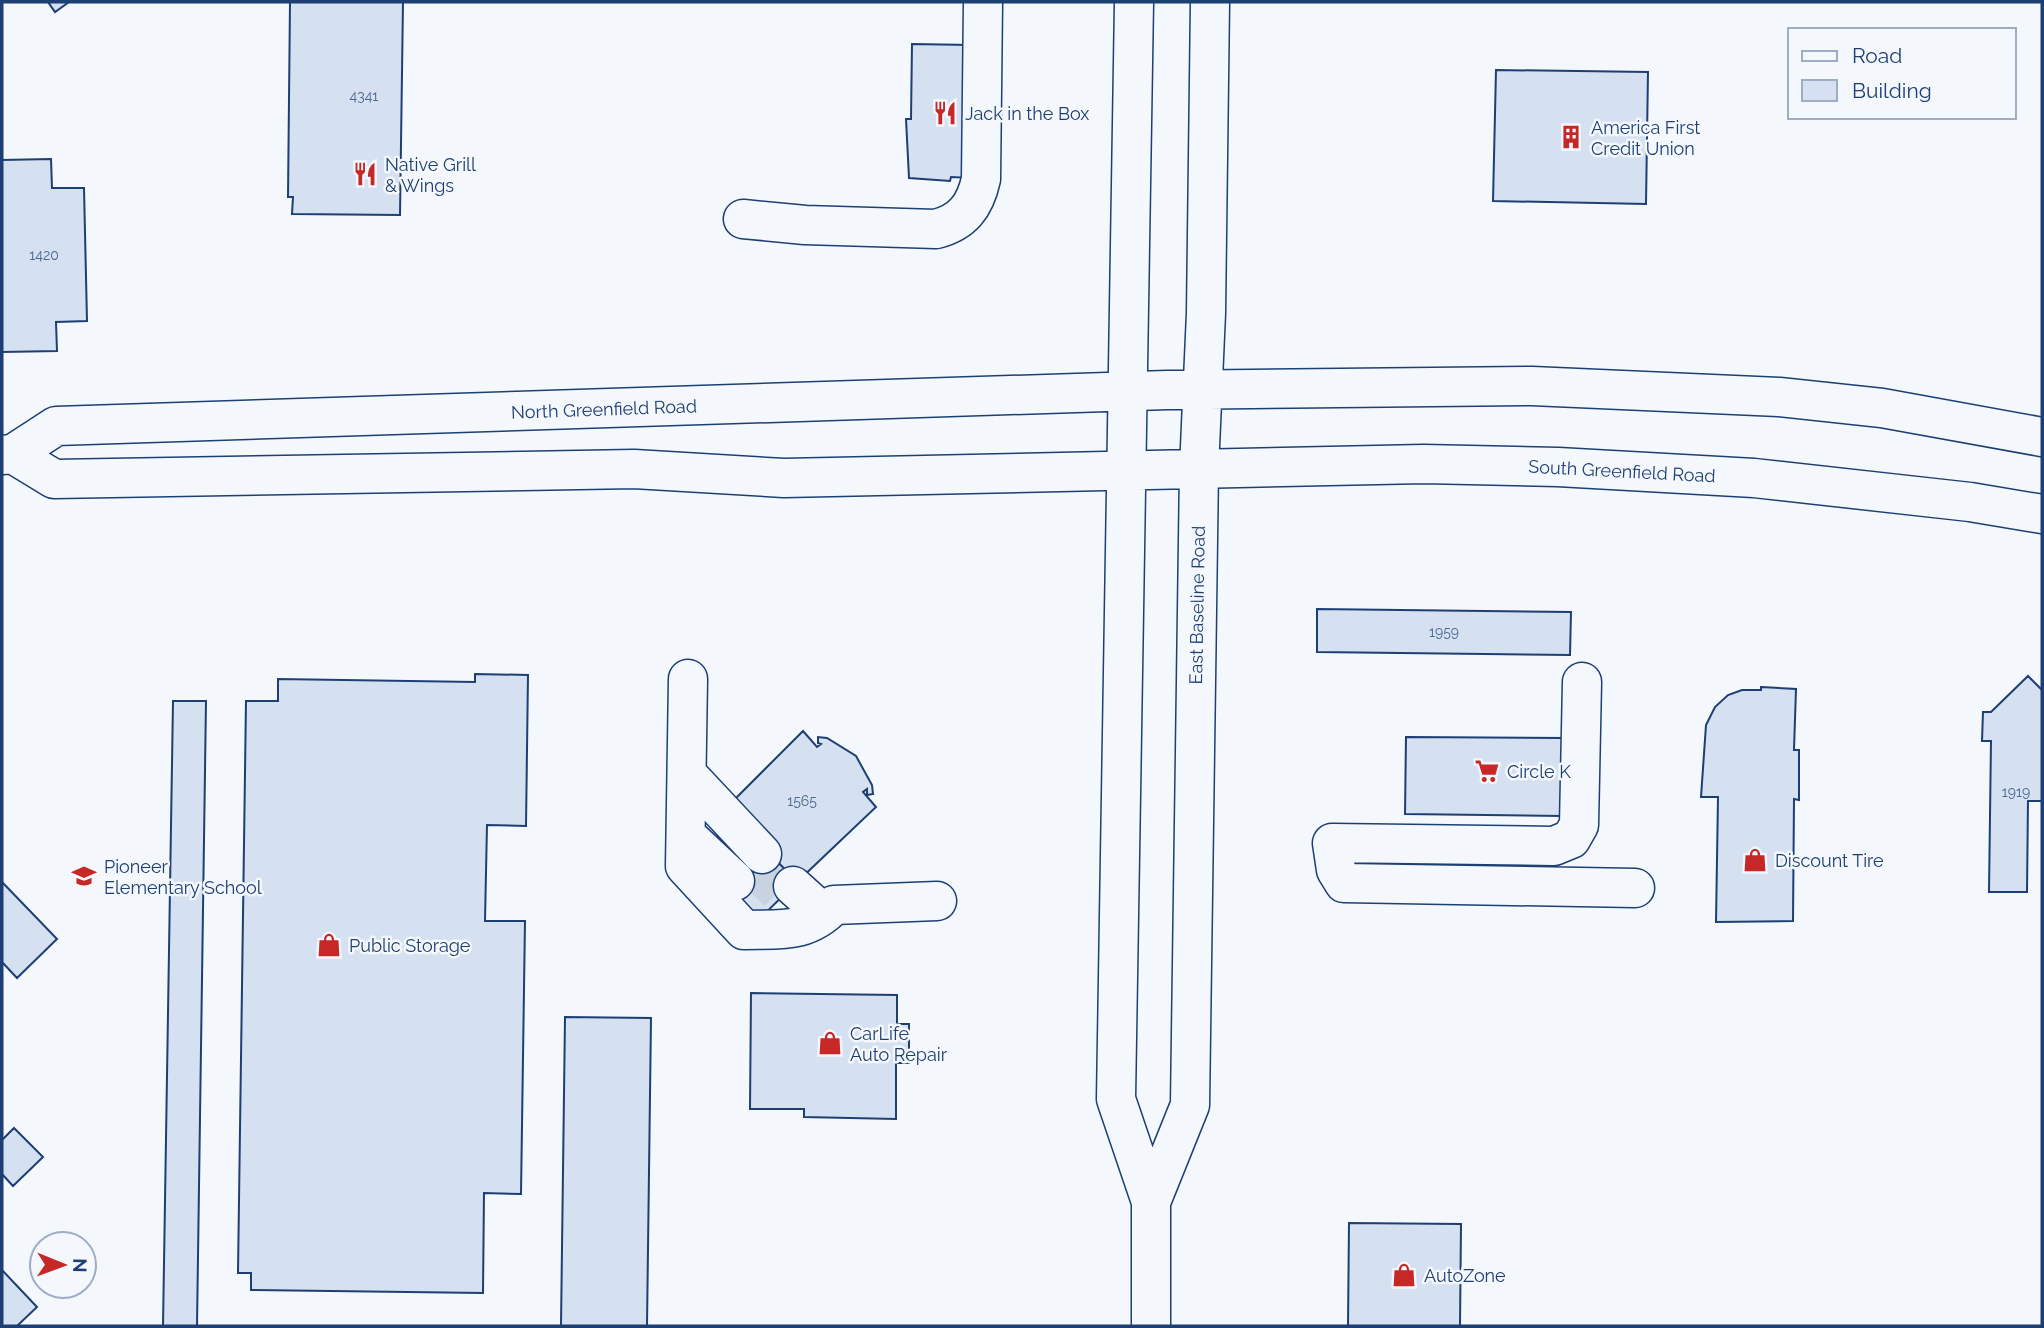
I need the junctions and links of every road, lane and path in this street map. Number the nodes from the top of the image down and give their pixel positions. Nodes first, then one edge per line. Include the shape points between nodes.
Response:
1 (983, 2) edge
2 (1134, 2) edge
3 (1210, 2) edge
4 (743, 219) dead end
5 (1204, 391) junction
6 (1130, 393) junction
7 (529, 410) junction
8 (248, 420) junction
9 (2042, 437) edge
10 (8, 454) edge
11 (1199, 469) junction
12 (549, 470) junction
13 (1128, 471) junction
14 (273, 475) junction
15 (2042, 514) edge
16 (688, 679) dead end
17 (1582, 682) dead end
18 (686, 804) junction
19 (1635, 888) dead end
20 (937, 901) dead end
21 (1151, 1202) junction
22 (1151, 1326) edge

1 - 4 main road via 981,179 977,197 964,216 954,225 936,229
2 - 6 main road, East Baseline Road
3 - 5 main road, East Baseline Road
5 - 6 main road, North Greenfield Road
5 - 9 main road via 1532,386 1779,397 1882,408
5 - 11 main road, East Baseline Road
6 - 7 main road, North Greenfield Road
6 - 13 main road, East Baseline Road
7 - 8 main road, North Greenfield Road
7 - 12 main road
8 - 10 main road, North Greenfield Road via 56,426
8 - 14 main road
10 - 14 main road, North Greenfield Road via 54,479
11 - 13 main road, North Greenfield Road
11 - 15 main road, South Greenfield Road via 1424,464 1663,471 1885,492
11 - 21 main road, East Baseline Road via 1190,1105
12 - 13 main road, North Greenfield Road via 634,469 783,478
12 - 14 main road, North Greenfield Road
13 - 21 main road, East Baseline Road via 1116,1099
16 - 18 main road
17 - 19 main road via 1579,825 1571,839 1554,846 1332,843 1336,870 1344,883
18 - 18 main road via 749,867
18 - 20 main road via 685,866 744,930 794,910
21 - 22 main road, East Baseline Road

